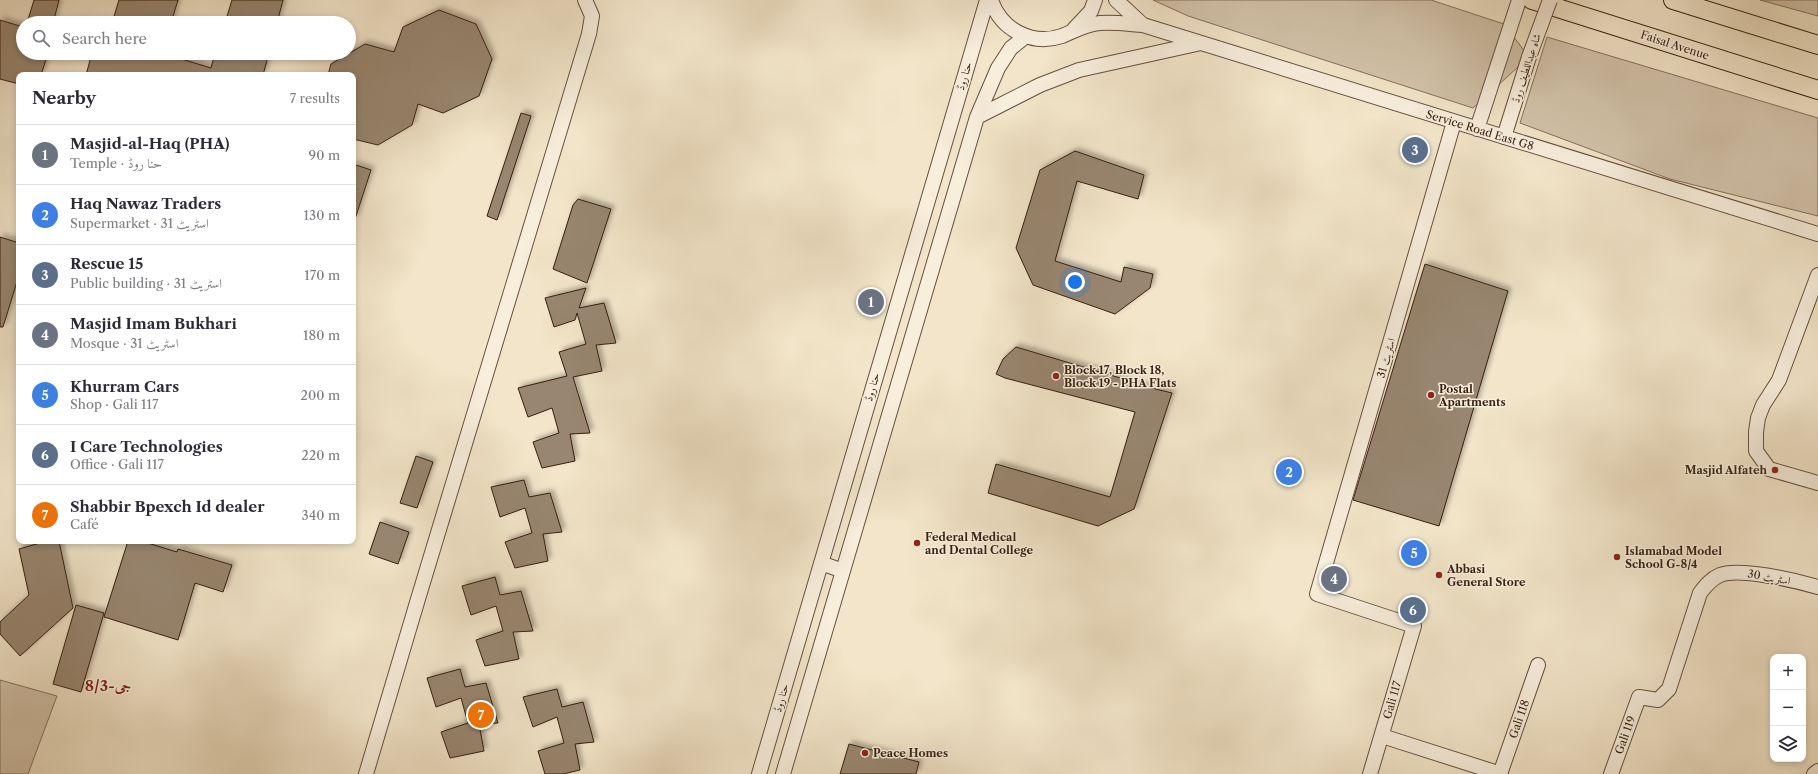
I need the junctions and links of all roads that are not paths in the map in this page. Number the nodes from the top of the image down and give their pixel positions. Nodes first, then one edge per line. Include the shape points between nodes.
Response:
1 (584, 0) edge
2 (987, 0) edge
3 (991, 0) edge
4 (1095, 0) edge
5 (1116, 0) edge
6 (1519, 0) edge
7 (1532, 0) edge
8 (1550, 0) edge
9 (1673, 0) edge
10 (1143, 25) junction
11 (1074, 30) junction
12 (1026, 36) junction
13 (1201, 43) junction
14 (1818, 45) edge
15 (1818, 90) edge
16 (977, 118) junction
17 (1454, 122) junction
18 (1477, 129) junction
19 (1504, 137) junction
20 (1818, 234) edge
21 (1818, 275) edge
22 (1818, 483) edge
23 (821, 563) junction
24 (843, 570) junction
25 (1818, 587) edge
26 (1414, 626) joint
27 (1538, 665) dead end
28 (1639, 697) joint
29 (1382, 736) junction
30 (1818, 771) edge
31 (366, 774) edge
32 (759, 774) edge
33 (783, 774) edge
34 (1370, 774) edge
35 (1501, 774) edge
36 (1611, 774) edge
37 (1814, 774) edge

1 - 31 street via 592,16 589,34
2 - 23 street, حنا روڈ
3 - 12 street via 1001,19
4 - 11 street via 1091,11
5 - 10 street
6 - 18 street
7 - 15 main road, Faisal Avenue
8 - 19 street, شاہ عبداللطیف روڈ, bridge
9 - 14 main road
10 - 11 street via 1099,23
10 - 13 street, Service Road East G8
11 - 12 street via 1051,38 1038,39
12 - 16 street via 1011,48 998,68
13 - 16 street via 1079,70 1040,85
13 - 17 street, Service Road East G8
16 - 24 street
17 - 18 street, Service Road East G8
17 - 26 street, اسٹریٹ 31 via 1317,594
18 - 19 street, Service Road East G8
19 - 20 street, Service Road East G8
21 - 22 street via 1779,380 1758,418 1756,451 1769,469
23 - 24 street
23 - 32 street, حنا روڈ
24 - 33 street
25 - 28 street, اسٹریٹ 30 via 1742,572 1720,575 1708,583 1700,593 1669,689 1658,700
26 - 29 street, Gali 117
27 - 35 street, Gali 118
28 - 36 street, Gali 119
29 - 34 street, Gali 117
29 - 35 street
30 - 37 street

